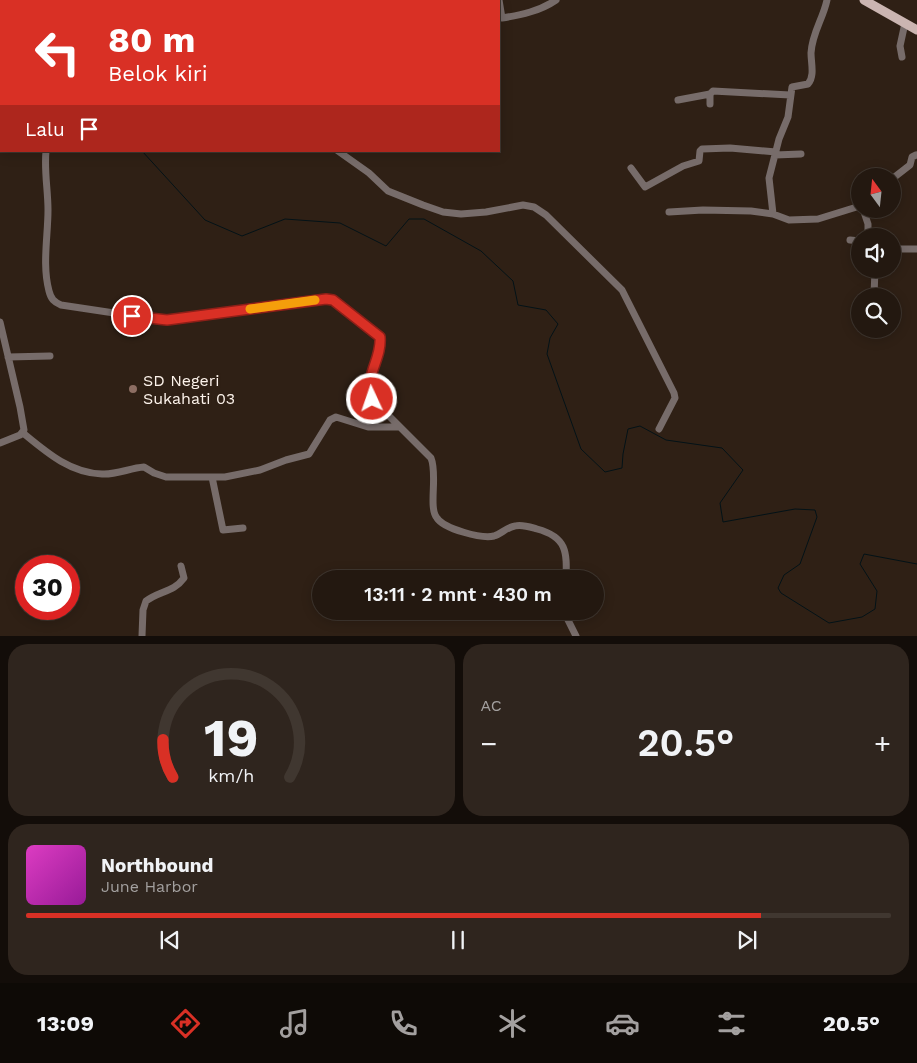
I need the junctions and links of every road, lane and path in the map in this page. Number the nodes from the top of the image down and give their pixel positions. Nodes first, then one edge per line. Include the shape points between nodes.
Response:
1 (556, 0) edge
2 (827, 0) edge
3 (864, 0) edge
4 (500, 6) edge
5 (905, 24) junction
6 (917, 30) edge
7 (902, 57) dead end
8 (710, 94) junction
9 (790, 95) junction
10 (678, 100) dead end
11 (710, 104) dead end
12 (46, 152) edge
13 (339, 152) edge
14 (775, 154) junction
15 (801, 154) dead end
16 (916, 156) edge
17 (631, 168) dead end
18 (901, 172) edge
19 (851, 210) edge
20 (669, 212) dead end
21 (772, 214) junction
22 (901, 249) edge
23 (917, 249) edge
24 (0, 322) edge
25 (50, 356) dead end
26 (8, 357) junction
27 (398, 426) junction
28 (659, 429) dead end
29 (23, 433) junction
30 (0, 443) edge
31 (212, 477) junction
32 (244, 528) dead end
33 (181, 566) dead end
34 (566, 570) edge
35 (568, 620) edge
36 (142, 636) edge
37 (576, 636) edge

1 - 4 street via 525,14 502,18
2 - 9 street via 813,38 811,81 792,87
3 - 5 main road
5 - 6 main road
5 - 7 street via 900,46
8 - 9 street via 727,91
8 - 10 street
8 - 11 street
9 - 14 street via 788,117
12 - 27 street via 46,270 49,293 54,302 167,320 333,300 380,337 370,392 372,399
13 - 28 street via 388,191 423,206 461,214 523,205 534,207 546,215 617,283 628,300 674,392
14 - 15 street
14 - 17 street via 730,148 701,150 699,161 645,186
14 - 21 street via 769,183
16 - 18 street
19 - 21 street via 818,219 789,220
20 - 21 street via 703,210
22 - 23 street
24 - 26 street
25 - 26 street
26 - 29 street via 22,415
27 - 31 street via 368,427 336,417 330,420 309,454 260,470
27 - 34 street via 431,458 434,469 433,508 438,521 450,528 485,537 520,525 551,534 564,548
29 - 30 street
29 - 31 street via 59,460 87,472 102,474 144,467 166,477
31 - 32 street via 223,530
33 - 36 street via 184,578 178,585 146,601
35 - 37 street

